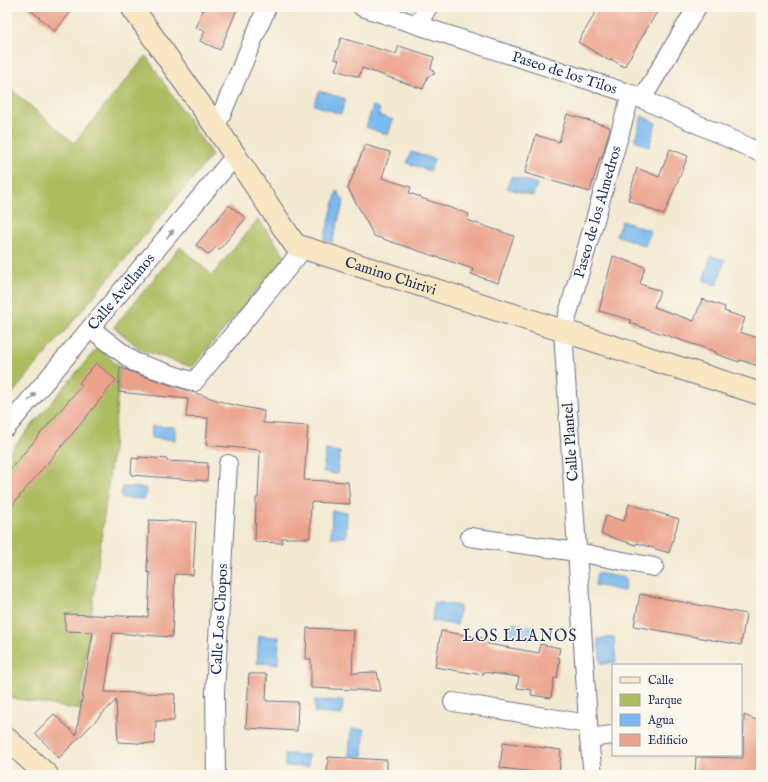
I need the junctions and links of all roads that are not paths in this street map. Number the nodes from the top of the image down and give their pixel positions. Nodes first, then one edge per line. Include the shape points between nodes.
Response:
1 (132, 7) edge
2 (267, 7) edge
3 (362, 7) edge
4 (428, 7) edge
5 (697, 7) edge
6 (418, 25) junction
7 (637, 96) junction
8 (216, 127) junction
9 (761, 153) edge
10 (235, 156) junction
11 (304, 248) junction
12 (90, 328) junction
13 (563, 331) junction
14 (761, 394) edge
15 (7, 427) edge
16 (228, 464) dead end
17 (470, 537) dead end
18 (577, 552) junction
19 (654, 567) dead end
20 (453, 702) dead end
21 (589, 731) junction
22 (612, 735) edge
23 (7, 739) edge
24 (47, 775) edge
25 (216, 775) edge
26 (593, 775) edge

1 - 8 street, Camino Chirivi
2 - 8 street
3 - 6 street, Paseo de los Tilos
4 - 6 street
5 - 7 street, Paseo de los Almedros
6 - 7 street, Paseo de los Tilos
7 - 9 street, Paseo de los Tilos
7 - 13 street, Paseo de los Almedros
8 - 10 street, Camino Chirivi
10 - 11 street, Camino Chirivi via 295,245
12 -> 10 street, Calle Avellanos
11 - 12 street via 194,382 134,362
11 - 13 street, Camino Chirivi
15 -> 12 street, Calle Avellanos
13 - 14 street, Camino Chirivi
13 - 18 street, Calle Plantel
16 - 25 street, Calle Los Chopos via 215,692
17 - 18 street
18 - 19 street
18 - 21 street, Calle Plantel
20 - 21 street
21 - 22 street
21 - 26 street, Calle Plantel
23 - 24 street

